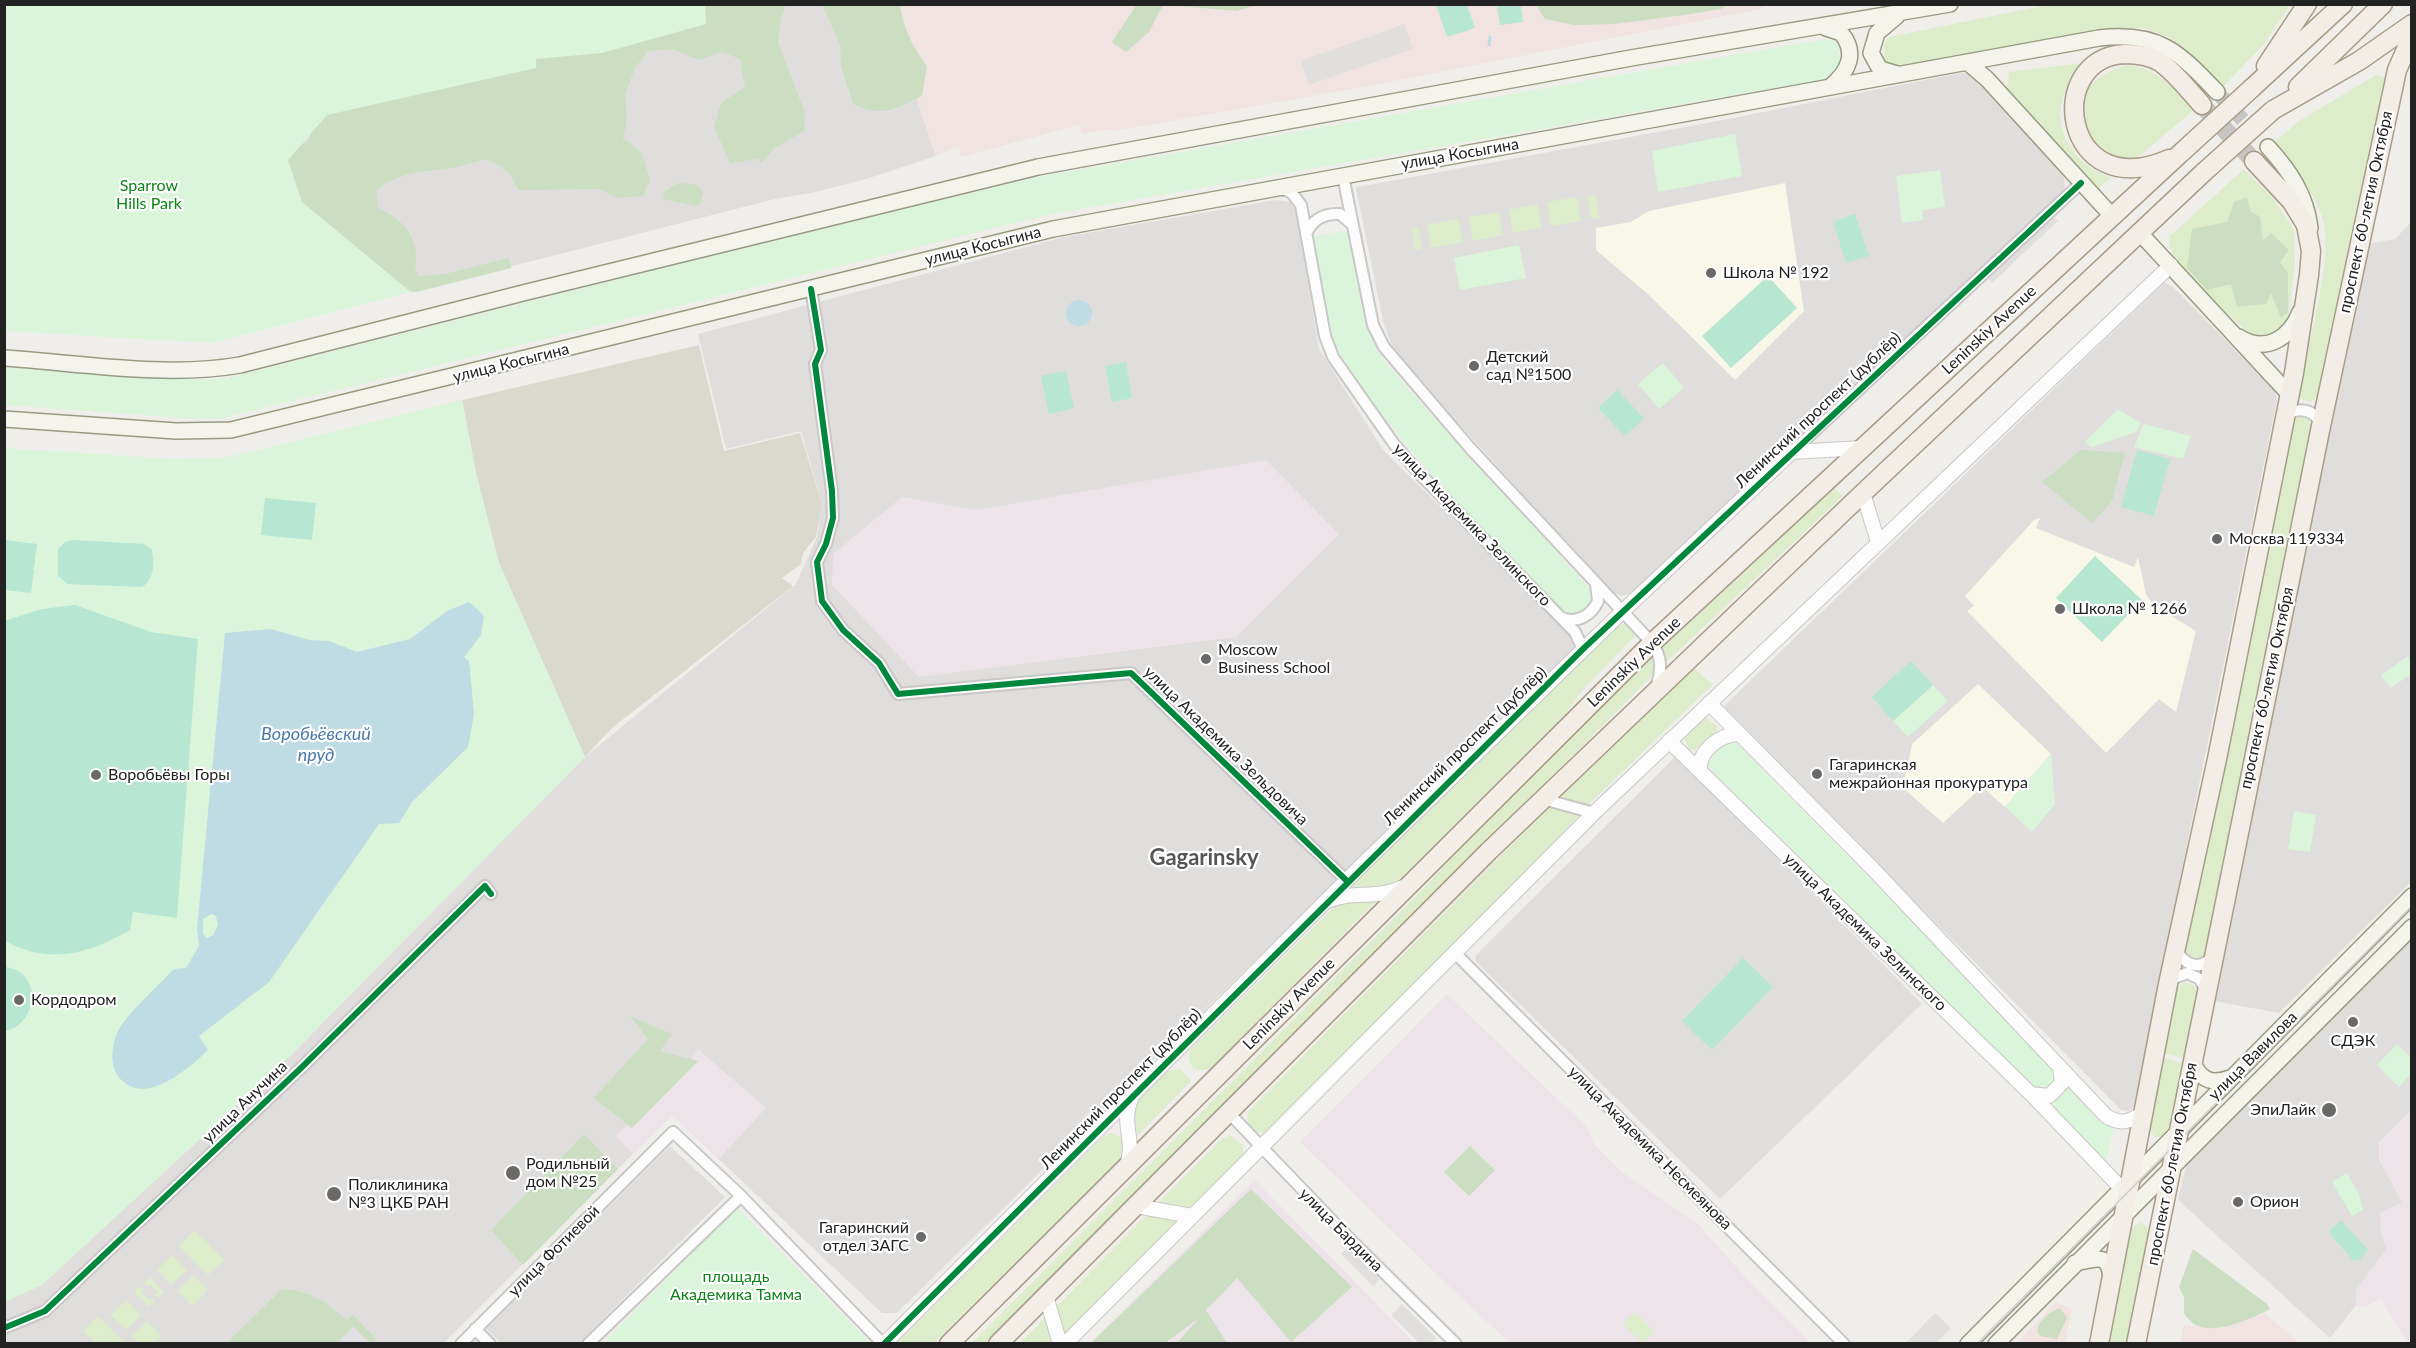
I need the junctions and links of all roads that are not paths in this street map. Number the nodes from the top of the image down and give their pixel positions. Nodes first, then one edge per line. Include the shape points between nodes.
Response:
1 (1950, 4) edge
2 (2307, 4) edge
3 (2343, 4) edge
4 (2383, 4) edge
5 (1899, 14) junction
6 (2412, 24) edge
7 (1821, 27) junction
8 (2412, 36) edge
9 (2064, 45) junction
10 (1968, 62) junction
11 (2169, 70) junction
12 (1900, 75) junction
13 (1830, 87) junction
14 (2252, 88) junction
15 (2217, 92) tunnel mouth
16 (2202, 105) tunnel mouth
17 (2273, 110) junction
18 (2268, 147) tunnel mouth
19 (2183, 151) junction
20 (2254, 160) tunnel mouth
21 (1343, 176) junction
22 (2081, 183) junction
23 (1278, 188) junction
24 (2112, 216) junction
25 (1353, 225) junction
26 (2139, 232) junction
27 (1306, 234) junction
28 (2311, 251) junction
29 (2171, 266) junction
30 (811, 289) junction
31 (2306, 294) junction
32 (2234, 334) junction
33 (4, 358) edge
34 (2289, 394) junction
35 (4, 419) edge
36 (2283, 420) junction
37 (2321, 426) junction
38 (1862, 448) junction
39 (1792, 452) junction
40 (1863, 493) junction
41 (1878, 542) junction
42 (1596, 584) junction
43 (1623, 611) junction
44 (1562, 618) junction
45 (1652, 643) junction
46 (1583, 649) junction
47 (1654, 691) junction
48 (1709, 703) junction
49 (1739, 734) junction
50 (1669, 741) junction
51 (1700, 770) junction
52 (1543, 799) junction
53 (1594, 813) junction
54 (1347, 881) junction
55 (1407, 885) junction
56 (491, 894) dead end
57 (2412, 896) edge
58 (1325, 903) junction
59 (2412, 927) edge
60 (2176, 948) junction
61 (1455, 953) junction
62 (2213, 956) junction
63 (2168, 984) junction
64 (2206, 992) junction
65 (2192, 1061) junction
66 (2060, 1067) junction
67 (2230, 1078) junction
68 (2075, 1083) junction
69 (2031, 1094) junction
70 (1131, 1097) junction
71 (2047, 1111) junction
72 (1228, 1113) junction
73 (2142, 1114) junction
74 (2178, 1131) junction
75 (1260, 1147) junction
76 (1126, 1167) junction
77 (2170, 1168) junction
78 (2126, 1183) junction
79 (741, 1196) junction
80 (1136, 1206) junction
81 (1192, 1216) junction
82 (2122, 1217) junction
83 (2075, 1263) junction
84 (2111, 1281) junction
85 (1046, 1296) junction
86 (4, 1328) edge
87 (475, 1329) junction
88 (461, 1344) edge
89 (490, 1344) edge
90 (588, 1344) edge
91 (884, 1344) edge
92 (949, 1344) edge
93 (998, 1344) edge
94 (1060, 1344) edge
95 (1065, 1344) edge
96 (1456, 1344) edge
97 (1844, 1344) edge
98 (1968, 1344) edge
99 (1996, 1344) edge
100 (2099, 1344) edge
101 (2136, 1344) edge

1 - 5 main road
2 - 14 main road
3 - 14 main road, Leninskiy Avenue
4 - 17 main road, Leninskiy Avenue
5 - 7 main road
5 - 12 main road via 1877,33 1871,53 1880,69
6 - 17 main road via 2360,61
7 - 13 main road via 1841,33 1851,50 1847,68
7 - 33 main road via 1651,54 1038,167 240,365 178,370
8 - 37 main road, проспект 60-летия Октября via 2397,70
9 - 10 main road, улица Косыгина
9 - 11 main road via 2101,42 2138,46 2154,54
9 - 15 main road via 2113,37 2148,39 2178,53
10 - 12 main road, улица Косыгина
10 - 22 main road
11 - 16 main road
11 - 19 main road via 2142,56 2121,54 2100,62 2078,88 2074,121 2083,144 2116,167 2129,170 2153,166
12 - 13 main road, улица Косыгина
13 - 21 main road, улица Косыгина
14 - 19 main road, Leninskiy Avenue, bridge
17 - 26 main road, Leninskiy Avenue, bridge
18 - 28 main road via 2290,172 2305,202
19 - 24 main road, Leninskiy Avenue
20 - 28 main road, проспект 60-летия Октября via 2300,212
21 - 23 main road, улица Косыгина
21 - 25 street
22 - 24 main road
22 - 39 street, Ленинский проспект (дублёр)
23 - 27 street, улица Академика Зелинского via 1297,197
23 - 30 main road, улица Косыгина via 1053,229
24 - 38 main road, Leninskiy Avenue
25 - 27 street via 1340,214 1327,215 1314,221
25 - 42 street via 1373,325 1384,347 1470,448
26 - 29 main road
26 - 40 main road, Leninskiy Avenue
27 - 44 street, улица Академика Зелинского via 1327,347 1355,391 1420,474
28 - 31 main road, проспект 60-летия Октября
29 - 32 main road
29 - 41 street
30 - 35 main road, улица Косыгина via 231,430 176,431
30 - 54 street, улица Академика Зельдовича via 821,350 815,364 833,518 818,562 822,601 843,630 879,663 898,694 1131,673
31 - 32 main road via 2297,320 2284,337 2263,345
31 - 34 main road, проспект 60-летия Октября
32 - 34 main road
34 - 36 main road, проспект 60-летия Октября
36 - 37 street via 2293,411 2301,410 2314,415
36 - 60 main road, проспект 60-летия Октября
37 - 62 main road, проспект 60-летия Октября
38 - 39 street
38 - 45 main road, Leninskiy Avenue
39 - 43 street, Ленинский проспект (дублёр)
40 - 41 street
40 - 47 main road, Leninskiy Avenue
41 - 48 street
42 - 43 street
42 - 44 street, улица Академика Зелинского via 1598,601 1588,615 1575,621
43 - 45 street
43 - 46 street, Ленинский проспект (дублёр)
44 - 46 street, улица Академика Зелинского via 1579,637
45 - 47 street via 1657,649 1660,670
45 - 55 main road, Leninskiy Avenue
46 - 54 street, Ленинский проспект (дублёр)
47 - 52 main road, Leninskiy Avenue
48 - 49 street
48 - 50 street
49 - 51 street via 1721,738 1703,754
49 - 66 street
50 - 51 street, улица Академика Зелинского
50 - 53 street
51 - 69 street, улица Академика Зелинского
52 - 53 street
52 - 72 main road, Leninskiy Avenue
53 - 61 street
54 - 58 street, Ленинский проспект (дублёр)
55 - 58 street via 1389,893 1341,897
55 - 76 main road, Leninskiy Avenue
56 - 86 street, улица Анучина via 484,886 309,1060 45,1311
57 - 67 main road, улица Вавилова
58 - 70 street, Ленинский проспект (дублёр)
59 - 77 main road, улица Вавилова
60 - 62 street via 2183,960 2195,966
60 - 63 main road, проспект 60-летия Октября
61 - 75 street
61 - 97 street, улица Академика Несмеянова
62 - 64 main road, проспект 60-летия Октября
63 - 64 street via 2187,973 2200,979
63 - 73 main road, проспект 60-летия Октября
64 - 65 main road, проспект 60-летия Октября
65 - 67 main road via 2200,1077 2207,1081
65 - 74 main road, проспект 60-летия Октября
66 - 68 street
66 - 69 street via 2062,1083 2049,1096
67 - 74 main road, улица Вавилова
68 - 71 street via 2063,1084 2050,1097
68 - 73 street via 2106,1116 2117,1122 2129,1122
69 - 71 street, улица Академика Зелинского
70 - 76 street via 1125,1115 1131,1152
70 - 91 street, Ленинский проспект (дублёр)
71 - 78 street, улица Академика Зелинского
72 - 75 street, улица Бардина
72 - 80 main road, Leninskiy Avenue
73 - 78 main road, проспект 60-летия Октября
74 - 77 main road, проспект 60-летия Октября
74 - 78 main road, улица Вавилова
75 - 81 street
75 - 96 street, улица Бардина
76 - 92 main road, Leninskiy Avenue
77 - 82 main road, улица Вавилова
77 - 101 main road, проспект 60-летия Октября
78 - 82 main road, проспект 60-летия Октября
78 - 98 main road, улица Вавилова
79 - 87 street, улица Фотиевой via 673,1132
79 - 90 street
79 - 91 street
80 - 81 street
80 - 85 main road, Leninskiy Avenue
81 - 95 street
82 - 83 main road, улица Вавилова
82 - 84 main road, проспект 60-летия Октября
83 - 84 main road via 2103,1259 2109,1264
83 - 99 main road, улица Вавилова
84 - 100 main road, проспект 60-летия Октября
85 - 93 main road, Leninskiy Avenue
85 - 94 street
87 - 88 street, улица Фотиевой
87 - 89 street

